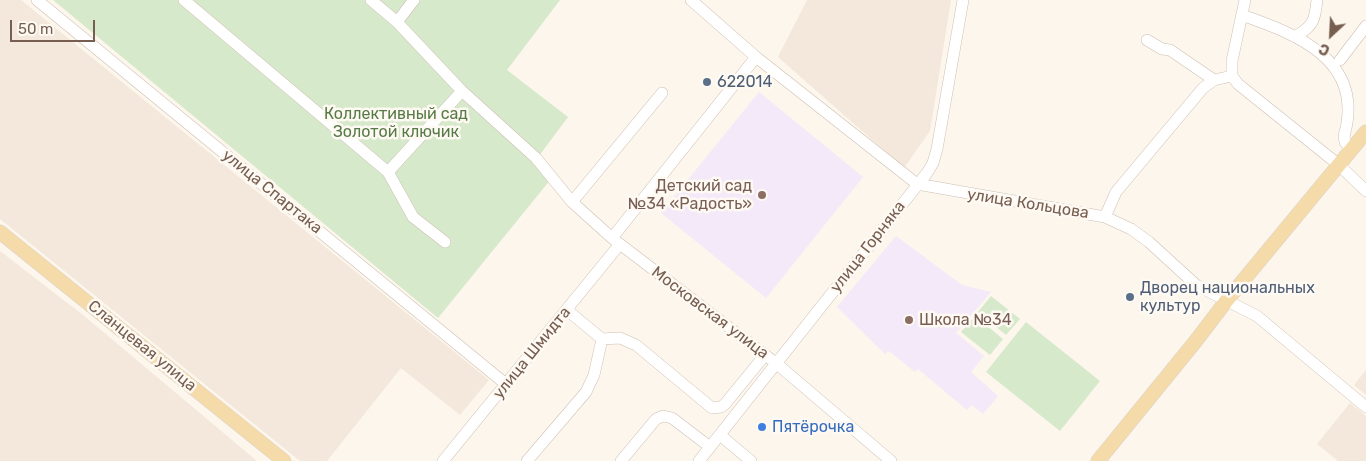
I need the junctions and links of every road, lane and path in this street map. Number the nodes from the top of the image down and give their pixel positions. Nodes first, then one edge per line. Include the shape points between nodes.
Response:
1 (37, 0) edge
2 (184, 0) edge
3 (371, 0) edge
4 (414, 0) edge
5 (691, 0) edge
6 (963, 0) edge
7 (1245, 0) edge
8 (1317, 0) edge
9 (1242, 15) junction
10 (397, 22) junction
11 (1366, 26) edge
12 (1298, 35) junction
13 (1147, 40) dead end
14 (756, 57) junction
15 (1340, 60) junction
16 (1232, 76) junction
17 (1214, 80) junction
18 (462, 91) junction
19 (662, 93) dead end
20 (1366, 132) edge
21 (1352, 148) junction
22 (1338, 166) junction
23 (388, 172) junction
24 (918, 184) junction
25 (1366, 191) edge
26 (572, 202) junction
27 (1105, 216) junction
28 (0, 232) edge
29 (616, 241) junction
30 (445, 242) dead end
31 (1227, 300) junction
32 (567, 310) junction
33 (602, 340) junction
34 (765, 355) junction
35 (777, 364) junction
36 (507, 385) junction
37 (1366, 407) edge
38 (720, 435) junction
39 (710, 447) junction
40 (284, 461) edge
41 (443, 461) edge
42 (527, 461) edge
43 (621, 461) edge
44 (699, 461) edge
45 (751, 461) edge
46 (891, 461) edge
47 (1098, 461) edge

1 - 36 street, улица Спартака
2 - 23 street
3 - 10 street, Московская улица
4 - 10 street
5 - 14 street, улица Кольцова
6 - 24 street, улица Горняка via 937,148 933,163
7 - 9 street
8 - 12 street via 1311,27
9 - 12 street
9 - 16 street
10 - 18 street, Московская улица
11 - 15 street
12 - 15 street
13 - 17 street via 1170,50
14 - 24 street, улица Кольцова
14 - 29 street, улица Шмидта
15 - 21 street via 1355,85 1351,125 1344,136
16 - 17 street
16 - 22 street
17 - 27 street via 1203,88 1116,192
18 - 23 street
18 - 26 street, Московская улица via 536,158
19 - 26 street
20 - 21 main road
21 - 22 main road
22 - 25 street
22 - 31 main road
23 - 30 street via 413,218
24 - 27 street, улица Кольцова
24 - 35 street, улица Горняка
26 - 29 street, Московская улица
27 - 31 street, улица Кольцова via 1149,242 1196,285
28 - 40 main road, Сланцевая улица
29 - 32 street, улица Шмидта
29 - 34 street, Московская улица
31 - 37 street, улица Кольцова via 1257,316
31 - 47 main road
32 - 33 street
32 - 36 street, улица Шмидта
33 - 34 street via 620,338 636,345 712,408 725,404
33 - 42 street via 590,385
34 - 35 street, Московская улица
35 - 38 street, улица Горняка
35 - 46 street, Московская улица
36 - 41 street, улица Шмидта
38 - 39 street, улица Горняка
38 - 45 street
39 - 43 street via 672,418 662,416 656,418
39 - 44 street, улица Горняка

